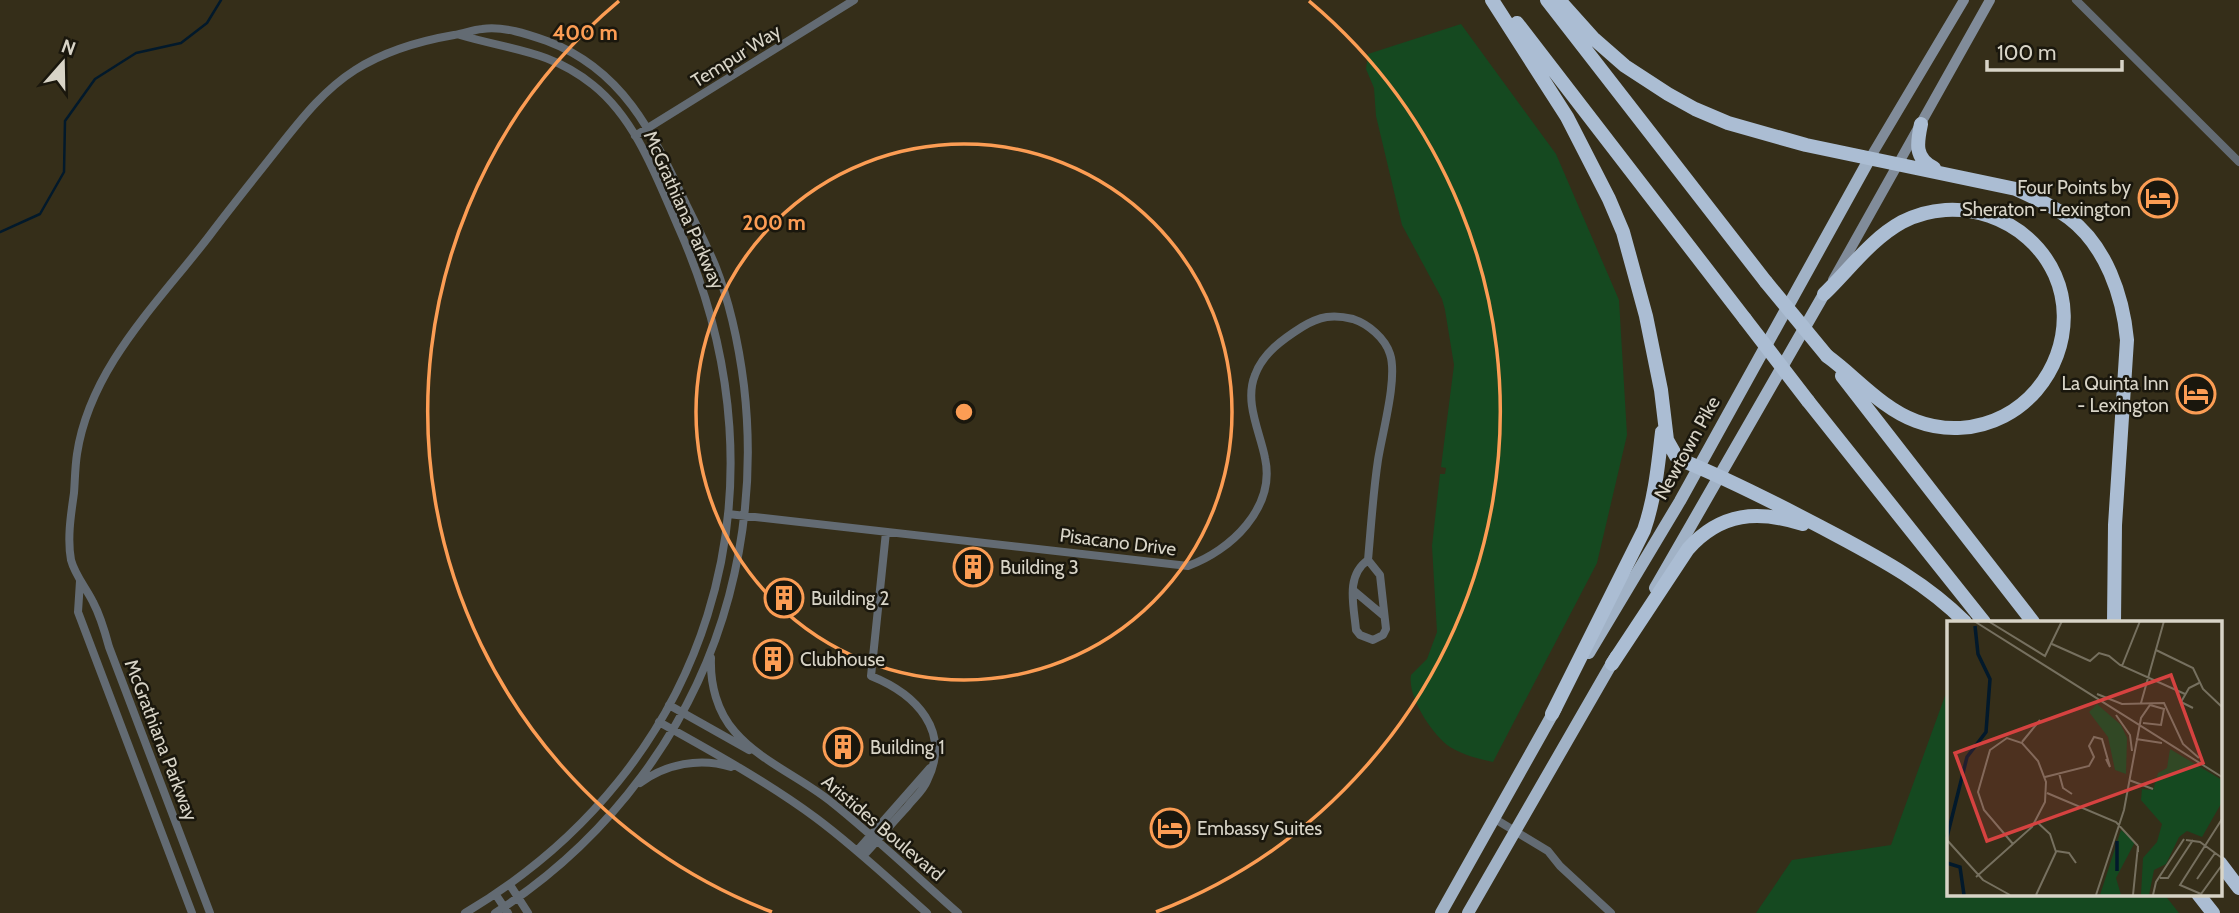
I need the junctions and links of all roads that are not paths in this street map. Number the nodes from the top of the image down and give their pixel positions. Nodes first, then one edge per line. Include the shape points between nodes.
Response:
1 (853, 0) edge
2 (1492, 0) edge
3 (1499, 0) edge
4 (1547, 0) edge
5 (1559, 0) edge
6 (1964, 0) edge
7 (1990, 0) edge
8 (2076, 0) edge
9 (457, 35) junction
10 (1921, 124) junction
11 (649, 128) junction
12 (635, 136) junction
13 (1870, 158) junction
14 (2239, 162) edge
15 (1899, 164) junction
16 (1945, 172) junction
17 (1824, 294) junction
18 (1826, 356) junction
19 (740, 359) junction
20 (721, 363) junction
21 (1663, 417) junction
22 (1699, 467) junction
23 (1719, 477) junction
24 (728, 514) junction
25 (743, 516) junction
26 (886, 532) junction
27 (1836, 535) junction
28 (1368, 560) junction
29 (80, 581) junction
30 (1353, 590) junction
31 (1384, 616) junction
32 (1964, 621) edge
33 (1983, 621) edge
34 (2032, 621) edge
35 (2114, 621) edge
36 (713, 646) junction
37 (1612, 664) junction
38 (669, 705) junction
39 (682, 713) junction
40 (1552, 714) junction
41 (659, 723) junction
42 (673, 730) junction
43 (785, 771) junction
44 (753, 776) junction
45 (632, 789) junction
46 (1495, 819) junction
47 (1516, 830) junction
48 (873, 839) junction
49 (860, 854) junction
50 (2222, 864) edge
51 (2235, 883) edge
52 (510, 885) junction
53 (496, 895) junction
54 (2199, 895) edge
55 (518, 898) junction
56 (506, 910) edge
57 (192, 913) edge
58 (210, 913) edge
59 (465, 913) edge
60 (495, 913) edge
61 (528, 913) edge
62 (927, 913) edge
63 (958, 913) edge
64 (1441, 913) edge
65 (1468, 913) edge
66 (1611, 913) edge
67 (2213, 913) edge

1 - 11 street, Tempur Way
2 - 21 highway via 1567,117 1623,232 1646,316
3 - 33 highway, bridge
4 - 18 highway, bridge
5 - 13 highway via 1625,66 1695,109 1758,132
6 - 13 main road, Newtown Pike
7 - 10 main road
8 - 14 street
9 - 11 street, McGrathiana Parkway via 508,30 562,47 597,68
9 - 12 street, McGrathiana Parkway via 555,60 593,85
9 - 29 street, McGrathiana Parkway via 390,52 328,90 125,343 95,396 77,454 70,541
10 - 15 main road
10 - 16 highway via 1917,145 1921,157
11 - 12 street, Tempur Way
11 - 19 street, McGrathiana Parkway via 716,267
12 - 20 street, McGrathiana Parkway via 706,295
13 - 15 highway
13 - 22 highway, Newtown Pike
15 - 16 highway
15 - 17 main road
16 - 35 highway via 2016,189 2070,219 2101,255 2116,287 2127,340
17 - 18 highway via 1902,222 1943,209 1964,209 1997,218 2027,236 2054,272 2064,315 2057,353 2042,384 2017,409 1969,428 1915,421 1876,398
17 - 23 highway
18 - 34 highway
19 - 20 street
19 - 25 street, McGrathiana Parkway via 747,433
20 - 24 street, McGrathiana Parkway via 731,449
21 - 22 highway via 1676,456
21 - 40 highway via 1657,475 1644,530
22 - 23 highway
22 - 40 highway, Newtown Pike
23 - 27 highway
23 - 37 highway
24 - 25 street, Pisacano Drive
24 - 38 street, McGrathiana Parkway via 709,610
25 - 26 street, Pisacano Drive
25 - 36 street, McGrathiana Parkway via 729,595
26 - 28 street, Pisacano Drive via 1188,566 1203,560 1238,534 1261,500 1266,462 1253,412 1254,376 1280,340 1333,315 1362,322 1376,333 1391,358
26 - 48 street via 871,676 920,708 936,740 927,782
27 - 32 highway via 1920,583
27 - 37 highway via 1785,518 1757,515 1729,520 1700,535
28 - 30 street via 1359,566
28 - 31 street via 1380,575
29 - 57 street, McGrathiana Parkway via 78,612
29 - 58 street, McGrathiana Parkway via 101,619
30 - 31 street
30 - 31 street via 1360,635 1373,640 1383,635
36 - 39 street, McGrathiana Parkway
36 - 43 street, Aristides Boulevard via 713,686 726,720 743,741
37 - 47 highway
38 - 39 street, Aristides Boulevard
38 - 41 street, McGrathiana Parkway
39 - 42 street, McGrathiana Parkway
39 - 43 street, Aristides Boulevard
40 - 46 highway, Newtown Pike
41 - 42 street, Aristides Boulevard
41 - 52 street, McGrathiana Parkway via 593,812
42 - 44 street, Aristides Boulevard
42 - 45 street, McGrathiana Parkway
43 - 48 street, Aristides Boulevard via 830,801
44 - 45 street, Aristides Boulevard via 726,765 688,763 660,772
44 - 49 street, Aristides Boulevard
45 - 55 street, McGrathiana Parkway via 559,866
46 - 47 street
46 - 64 highway, Newtown Pike
47 - 65 highway
47 - 66 street via 1548,851
48 - 49 street
48 - 63 street, Aristides Boulevard
49 - 62 street, Aristides Boulevard
50 - 51 highway
52 - 53 street, McGrathiana Parkway
52 - 55 street
53 - 56 street
53 - 59 street, McGrathiana Parkway
54 - 67 highway
55 - 56 street, McGrathiana Parkway
55 - 61 street
56 - 60 street, McGrathiana Parkway

